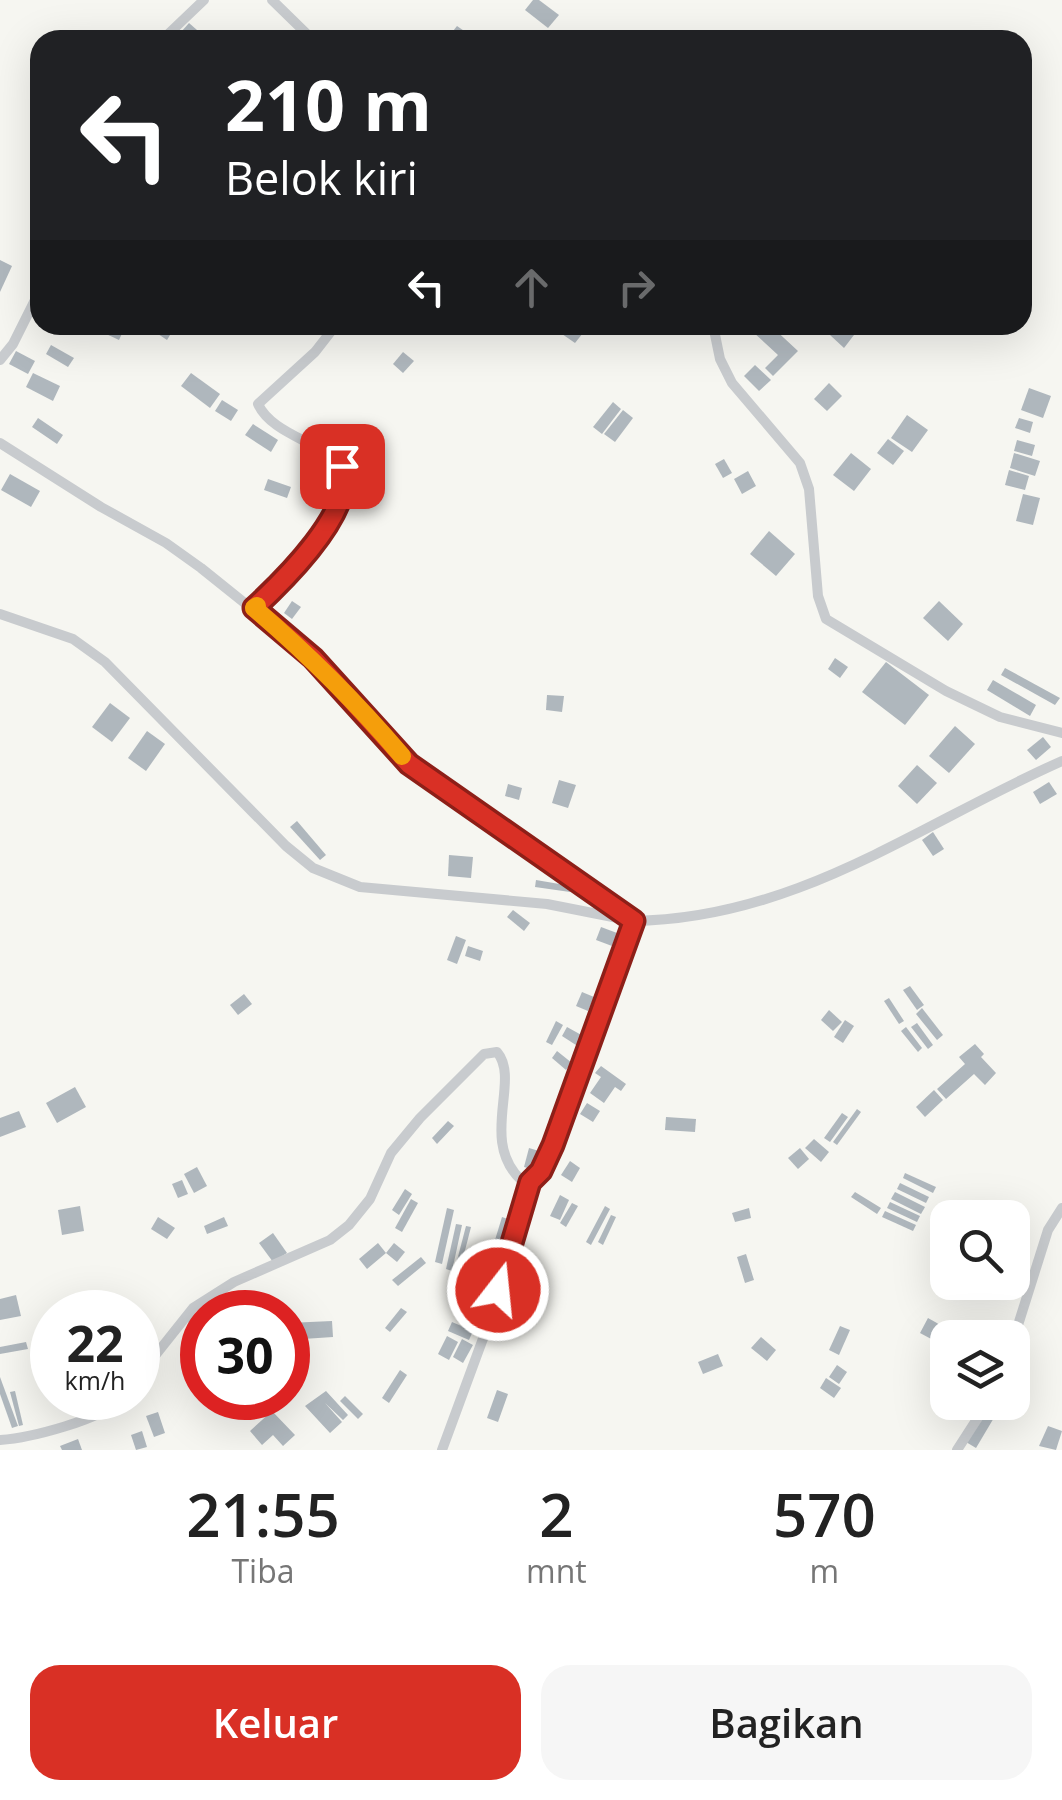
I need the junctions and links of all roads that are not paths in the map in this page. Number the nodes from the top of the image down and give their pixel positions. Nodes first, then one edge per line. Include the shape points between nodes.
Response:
1 (204, 0) edge
2 (269, 1) edge
3 (172, 30) edge
4 (302, 30) edge
5 (30, 310) edge
6 (328, 335) edge
7 (715, 335) edge
8 (0, 360) edge
9 (0, 443) edge
10 (254, 608) junction
11 (0, 614) edge
12 (1062, 732) edge
13 (1062, 761) edge
14 (634, 921) junction
15 (530, 1182) junction
16 (1062, 1208) edge
17 (1020, 1320) edge
18 (160, 1350) edge
19 (80, 1420) edge
20 (976, 1420) edge
21 (0, 1440) edge
22 (442, 1450) edge
23 (957, 1450) edge

1 - 3 street
2 - 4 street
5 - 8 street
6 - 10 street via 258,404 345,472 317,542
7 - 12 street via 732,384 800,462 826,619 1000,717
9 - 10 street via 166,543
10 - 14 street via 313,658 409,764
11 - 14 street via 72,639 105,662 286,846 324,873 360,887 547,904
13 - 14 street via 860,863 772,899 682,921
14 - 15 street via 553,1145
15 - 18 street via 503,1157 503,1061 497,1052 484,1054 391,1153 370,1199 348,1225 193,1308
15 - 22 street
16 - 17 street via 1048,1230
19 - 21 street
20 - 23 street

